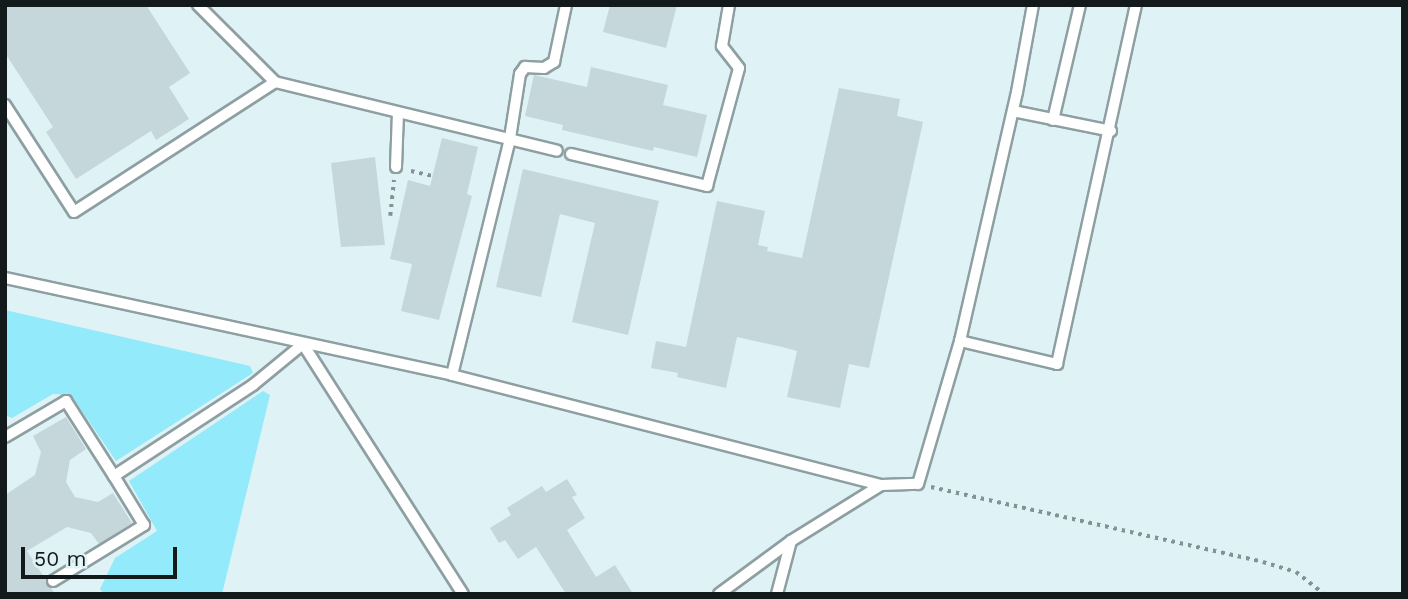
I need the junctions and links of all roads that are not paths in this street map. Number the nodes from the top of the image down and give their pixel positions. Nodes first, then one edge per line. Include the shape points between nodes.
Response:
1 (198, 5) edge
2 (566, 5) edge
3 (729, 5) edge
4 (1033, 5) edge
5 (1080, 5) edge
6 (1136, 5) edge
7 (275, 82) junction
8 (5, 105) edge
9 (1013, 111) junction
10 (398, 113) junction
11 (1053, 120) junction
12 (1111, 131) junction
13 (510, 138) junction
14 (557, 150) dead end
15 (571, 154) dead end
16 (396, 167) road end
17 (5, 278) edge
18 (960, 341) junction
19 (303, 344) junction
20 (452, 375) junction
21 (5, 437) edge
22 (114, 476) junction
23 (881, 485) junction
24 (791, 541) junction
25 (53, 581) dead end
26 (463, 594) edge
27 (719, 594) edge
28 (777, 594) edge

1 - 7 lane
2 - 13 lane via 554,62 544,68 525,67 520,74
3 - 15 lane via 722,46 739,68 707,186
4 - 9 lane
5 - 11 lane
6 - 12 lane
7 - 8 lane via 74,212
7 - 10 lane
9 - 11 lane
9 - 18 lane
10 - 13 lane
10 - 16 lane
11 - 12 lane
12 - 18 lane via 1057,364
13 - 14 lane
13 - 20 lane
17 - 19 lane
18 - 23 lane via 918,484
19 - 20 lane
19 - 22 lane via 253,385
19 - 26 lane
20 - 23 lane
21 - 22 lane via 66,401
22 - 25 lane via 144,525
23 - 24 lane
24 - 27 lane
24 - 28 lane

